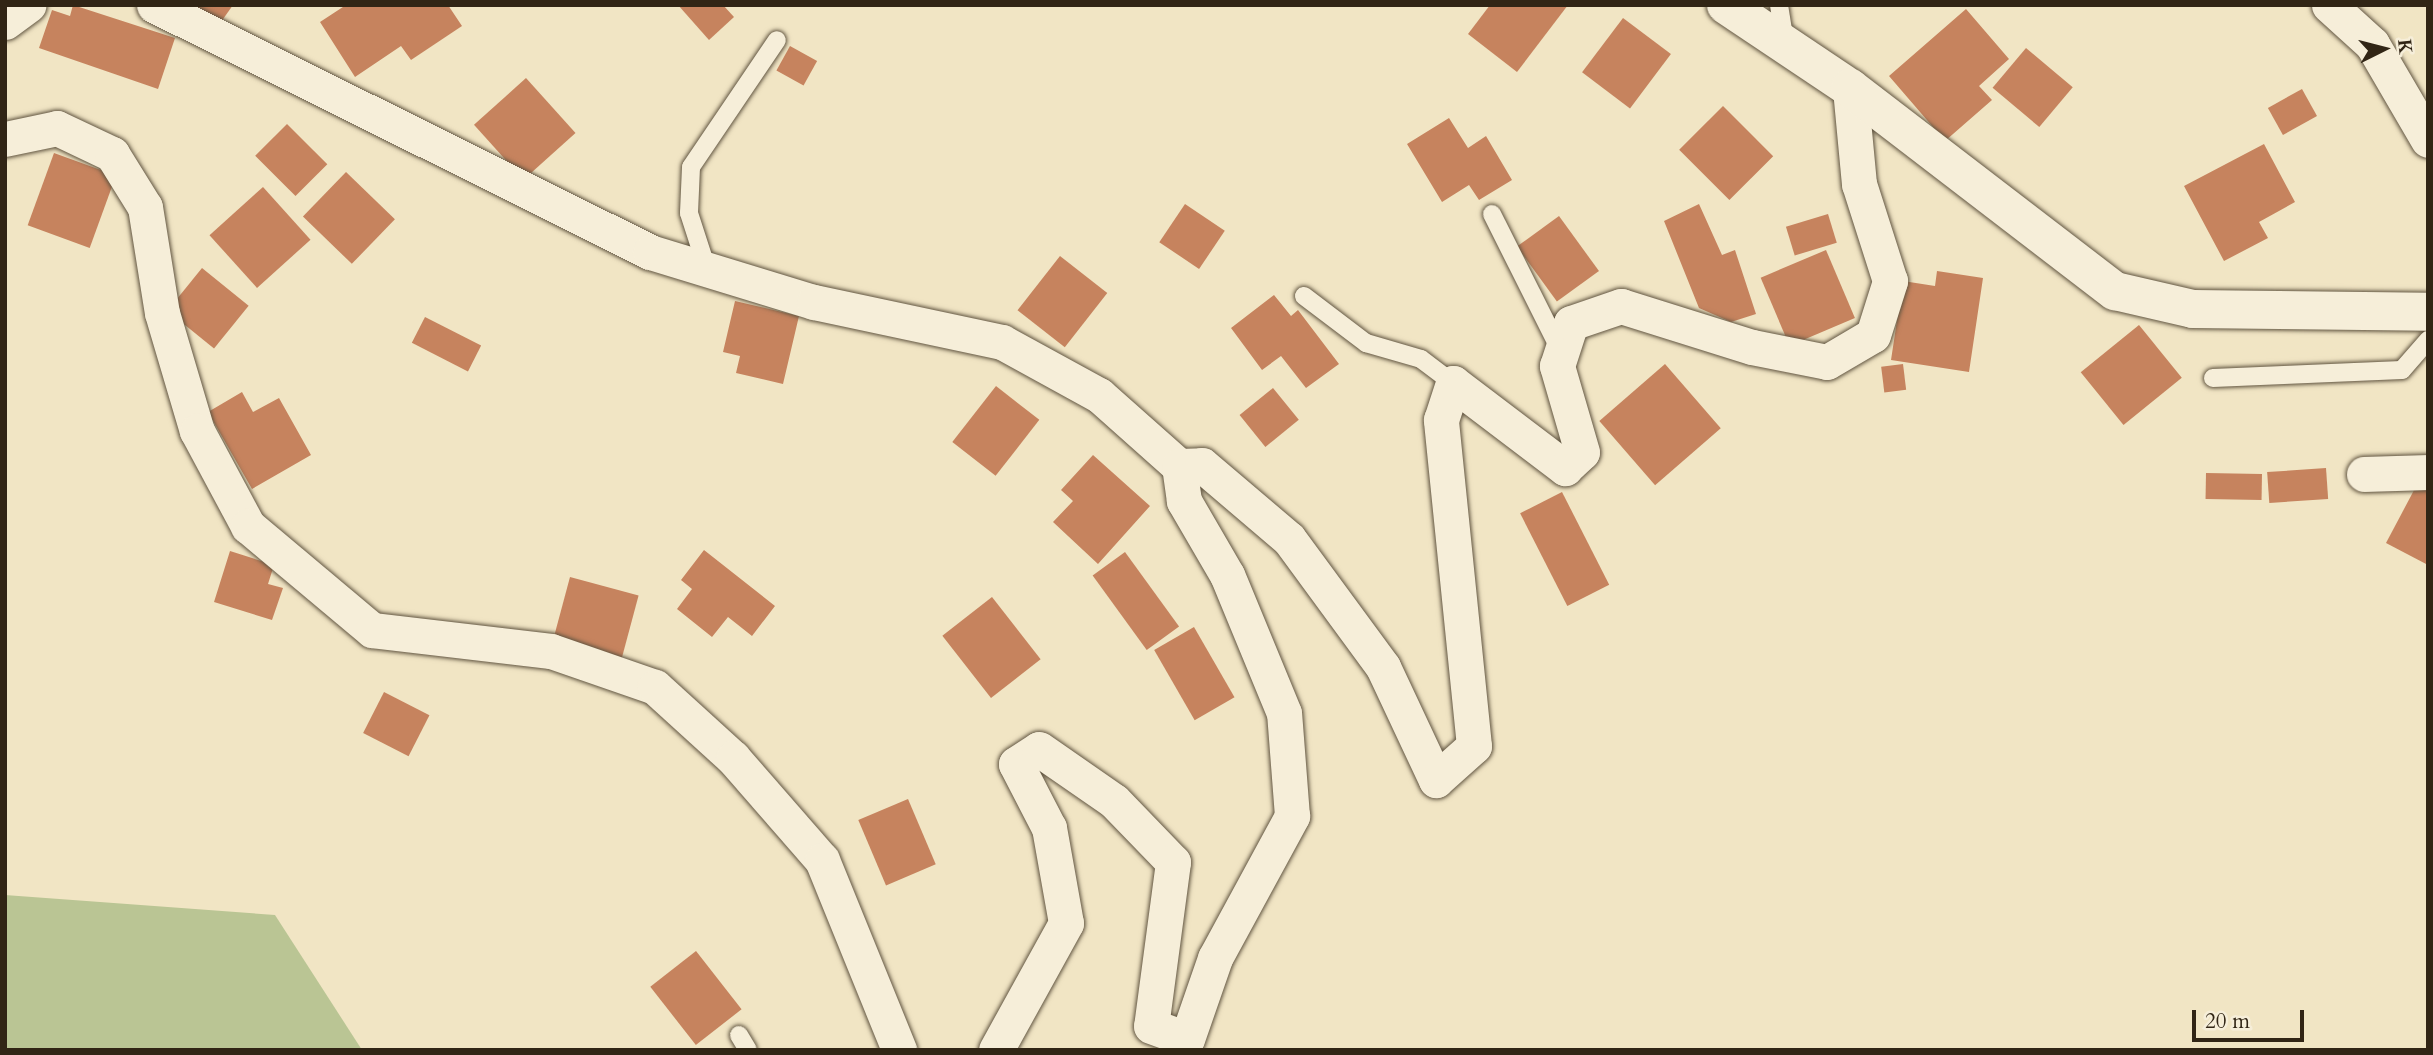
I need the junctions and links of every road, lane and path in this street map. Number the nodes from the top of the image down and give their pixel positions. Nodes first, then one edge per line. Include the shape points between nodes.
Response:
1 (28, 5) edge
2 (154, 5) edge
3 (1726, 5) edge
4 (1779, 5) edge
5 (2329, 5) edge
6 (5, 22) edge
7 (777, 40) dead end
8 (1786, 45) junction
9 (1850, 88) junction
10 (5, 139) edge
11 (2428, 140) edge
12 (1492, 214) dead end
13 (708, 272) junction
14 (1304, 296) dead end
15 (2428, 312) edge
16 (2428, 340) edge
17 (1561, 354) junction
18 (2213, 378) dead end
19 (1453, 383) junction
20 (1180, 466) junction
21 (2428, 472) edge
22 (2364, 474) dead end
23 (893, 1041) edge
24 (996, 1050) edge

1 - 6 street
2 - 13 street via 650,252
3 - 8 street
4 - 8 lane
5 - 11 street via 2372,44
7 - 13 lane via 691,167 689,213
8 - 9 street
9 - 15 street via 2115,291 2193,309
9 - 17 street via 1858,184 1891,281 1872,335 1827,362 1752,347 1621,306 1571,323
10 - 23 street via 57,128 112,154 145,207 162,313 197,431 248,526 372,631 551,651 655,687 733,758 822,860
12 - 17 lane
13 - 20 street via 814,302 1002,342 1099,394
14 - 19 lane via 1366,344 1421,359
16 - 18 lane via 2402,370
17 - 19 street via 1557,366 1582,452 1565,468
19 - 20 street via 1441,420 1474,746 1436,780 1383,667 1289,539 1202,465
20 - 24 street via 1184,501 1227,575 1284,713 1292,816 1215,958 1187,1039 1151,1026 1173,862 1114,802 1039,749 1016,764 1049,828 1066,923
21 - 22 street

